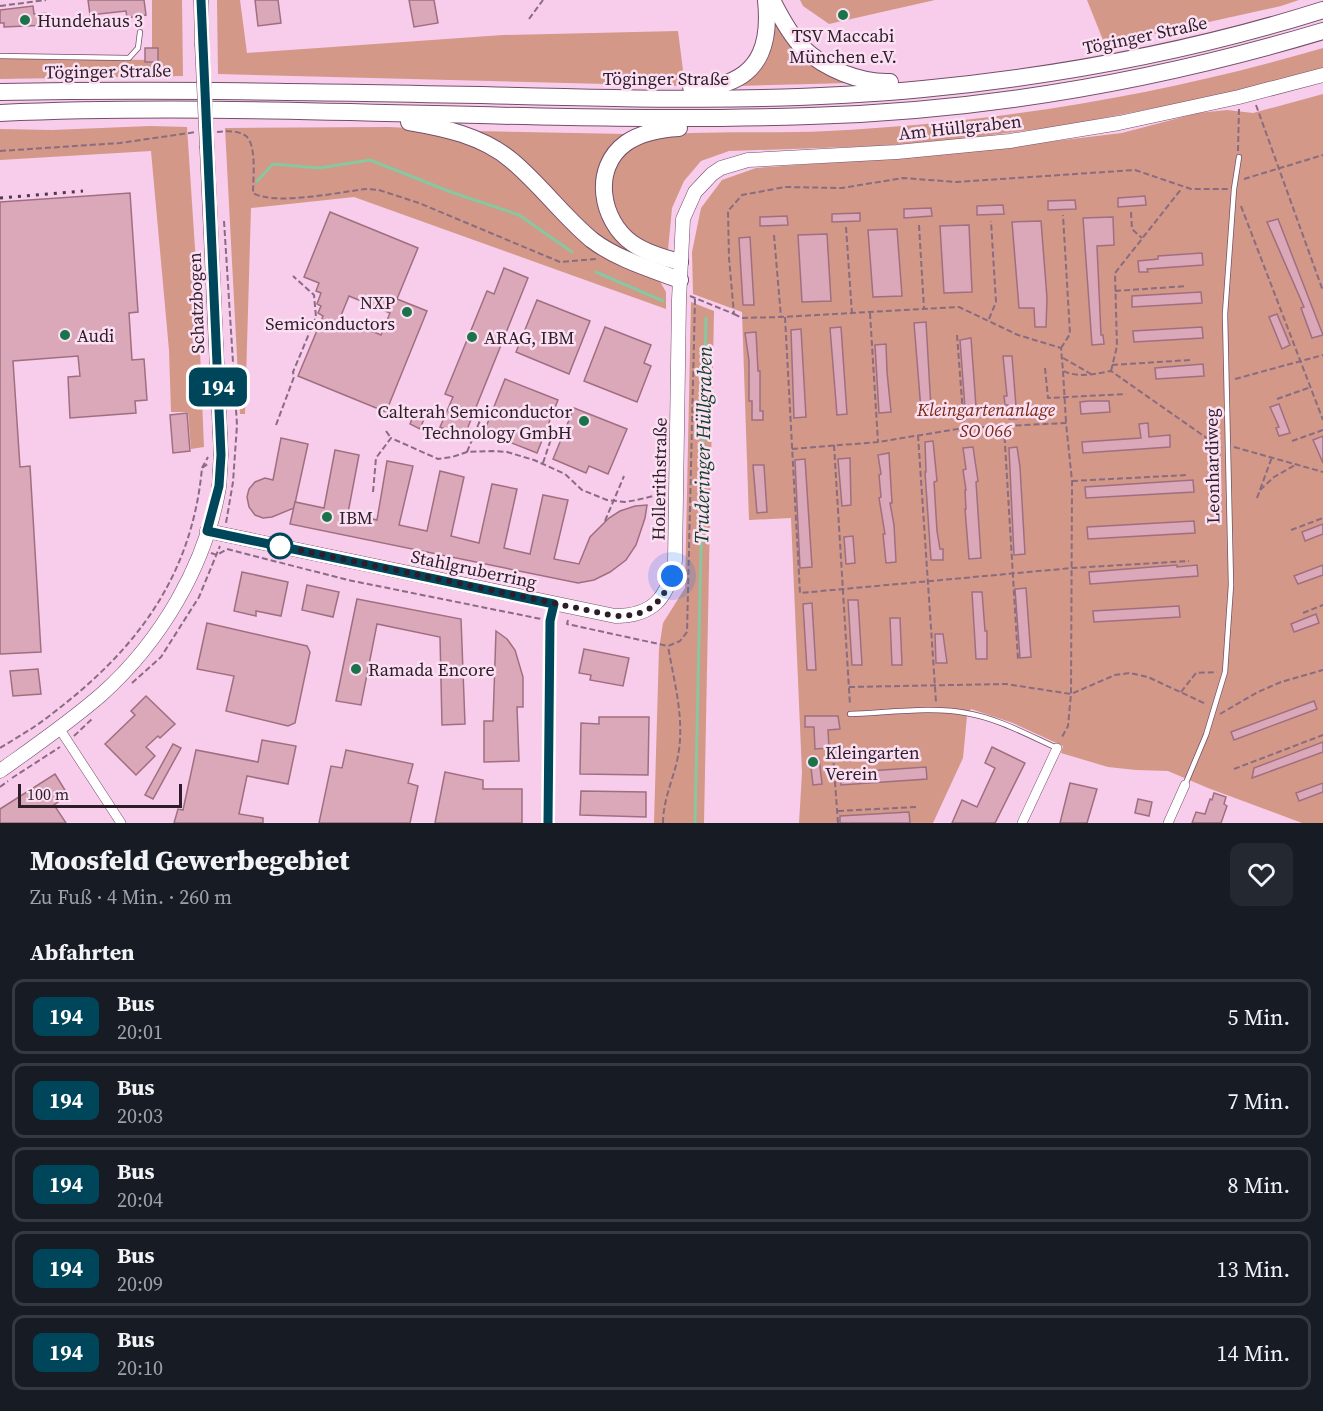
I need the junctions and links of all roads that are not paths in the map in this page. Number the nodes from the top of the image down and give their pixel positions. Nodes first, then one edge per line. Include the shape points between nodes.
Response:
1 (201, 0) edge
2 (766, 0) edge
3 (772, 0) edge
4 (1323, 10) edge
5 (1323, 31) edge
6 (140, 32) dead end
7 (0, 56) edge
8 (1323, 75) edge
9 (922, 89) junction
10 (0, 92) edge
11 (634, 99) junction
12 (336, 112) junction
13 (0, 113) edge
14 (786, 117) junction
15 (1239, 157) road end
16 (680, 262) junction
17 (680, 280) junction
18 (207, 531) junction
19 (554, 604) junction
20 (850, 714) road end
21 (60, 728) junction
22 (1057, 748) joint
23 (0, 771) edge
24 (1185, 785) joint
25 (121, 823) edge
26 (548, 823) edge
27 (1022, 823) edge
28 (1168, 823) edge

1 - 18 main road, Schatzbogen, bridge via 221,455 219,486
2 - 11 highway via 764,47 760,57 739,77 719,86 658,89
3 - 9 highway via 803,48 821,61 842,73 875,82 905,82
4 - 9 highway, Töginger Straße via 1208,42 1096,66
5 - 14 highway via 1188,68 1024,98
6 - 7 lane via 138,48 129,58
8 - 16 main road, Am Hüllgraben via 1119,123 1010,141 735,163 712,174 694,192 682,219
9 - 11 highway, Töginger Straße via 808,96
10 - 11 highway, Töginger Straße via 273,91
12 - 13 highway
12 - 14 highway via 644,119
12 - 17 highway via 351,121 406,122 440,127 477,139 510,158 594,241 628,260
14 - 16 highway via 756,127 645,133 625,144 615,156 603,190 607,210 617,228 633,244
15 - 24 lane, Leonhardiweg via 1225,314 1231,585 1225,672
16 - 17 main road, Am Hüllgraben
17 - 19 main road, Hollerithstraße via 675,550 666,592 656,604 632,616
18 - 19 main road, Stahlgruberring
18 - 21 main road, Schatzbogen via 186,585 145,648 101,694
19 - 26 street, Stahlgruberring via 550,621
20 - 22 lane via 967,713
21 - 23 main road, Schatzbogen
21 - 25 street
22 - 27 street
24 - 28 street, Leonhardiweg

